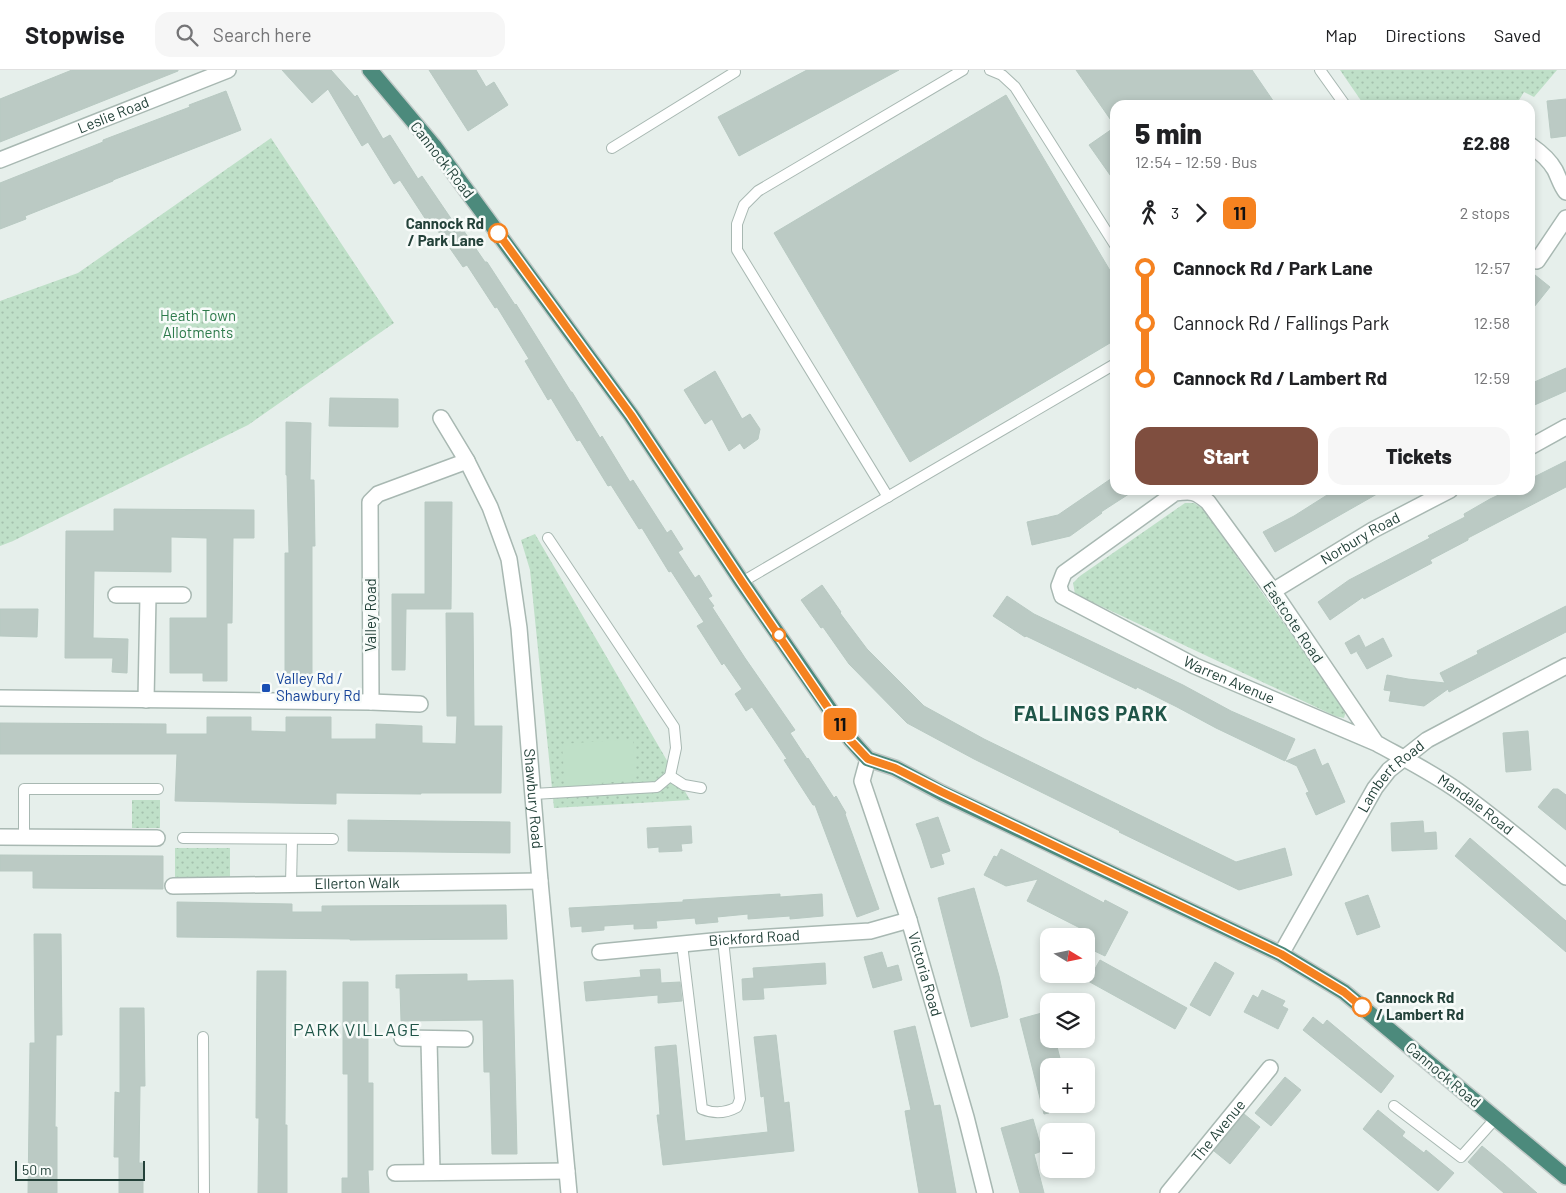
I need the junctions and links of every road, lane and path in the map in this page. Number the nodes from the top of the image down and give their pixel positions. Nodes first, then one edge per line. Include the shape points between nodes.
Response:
1 (370, 70) edge
2 (963, 70) edge
3 (990, 70) edge
4 (1320, 70) edge
5 (736, 71) edge
6 (218, 72) edge
7 (1341, 100) edge
8 (612, 148) dead end
9 (1535, 148) edge
10 (0, 160) edge
11 (1566, 192) edge
12 (1566, 218) edge
13 (1110, 237) edge
14 (1537, 261) dead end
15 (1110, 367) edge
16 (441, 418) dead end
17 (1566, 427) edge
18 (1535, 444) edge
19 (466, 461) junction
20 (1172, 495) edge
21 (1200, 495) edge
22 (1440, 495) edge
23 (888, 497) junction
24 (1208, 502) joint
25 (548, 538) dead end
26 (742, 582) junction
27 (1273, 591) junction
28 (183, 595) dead end
29 (116, 596) dead end
30 (148, 596) junction
31 (1566, 666) edge
32 (0, 698) edge
33 (146, 700) junction
34 (371, 702) junction
35 (420, 704) dead end
36 (1376, 743) junction
37 (1404, 758) junction
38 (868, 759) junction
39 (670, 776) junction
40 (701, 788) dead end
41 (158, 789) dead end
42 (533, 794) junction
43 (0, 837) edge
44 (24, 838) junction
45 (157, 838) dead end
46 (183, 838) dead end
47 (292, 839) junction
48 (333, 839) dead end
49 (1566, 877) edge
50 (540, 881) junction
51 (291, 884) junction
52 (173, 886) dead end
53 (909, 920) junction
54 (723, 940) junction
55 (682, 944) junction
56 (600, 952) dead end
57 (1281, 954) junction
58 (203, 1037) dead end
59 (402, 1038) dead end
60 (464, 1039) dead end
61 (429, 1040) junction
62 (1270, 1068) dead end
63 (1394, 1106) dead end
64 (1495, 1119) junction
65 (567, 1171) junction
66 (395, 1172) dead end
67 (432, 1172) junction
68 (1566, 1177) edge
69 (204, 1193) edge
70 (569, 1193) edge
71 (985, 1193) edge
72 (1168, 1193) edge

1 - 26 highway, Cannock Road via 434,146 631,415
2 - 23 lane via 758,191 744,205 737,224 736,250
3 - 13 lane via 1002,75 1015,87
4 - 7 lane
5 - 8 lane
6 - 10 street, Leslie Road
9 - 11 street via 1555,170
12 - 14 street
15 - 23 lane
16 - 19 street, Shawbury Road
17 - 18 street
19 - 34 street, Valley Road via 378,494 370,502
19 - 42 street, Shawbury Road via 490,507 509,560 519,628
20 - 36 street, Warren Avenue via 1064,572 1059,586 1062,596 1195,666
21 - 24 street, Warren Avenue
22 - 27 street, Norbury Road via 1373,530
23 - 26 lane
24 - 27 street, Eastcote Road
25 - 39 lane via 674,727 676,748
26 - 38 highway, Cannock Road via 850,740
27 - 36 street, Eastcote Road
28 - 30 street
29 - 30 street
30 - 33 street
31 - 37 street, Lambert Road via 1427,740
32 - 33 street
33 - 34 street
34 - 35 street
36 - 37 street, Mandale Road
37 - 49 street, Mandale Road via 1457,790
37 - 57 street, Lambert Road via 1375,788
38 - 53 street, Victoria Road via 862,781
38 - 57 highway, Cannock Road via 895,768
39 - 40 lane
39 - 42 lane via 658,787
41 - 44 lane via 24,789
42 - 50 street, Shawbury Road
43 - 44 street
44 - 45 street
46 - 47 lane
47 - 48 lane
47 - 51 lane
50 - 51 street, Ellerton Walk
50 - 65 street, Shawbury Road
51 - 52 street, Ellerton Walk
53 - 54 street, Bickford Road via 870,931
53 - 71 street, Victoria Road
54 - 55 street, Bickford Road
54 - 55 lane via 740,1099 737,1107 720,1113 702,1109
55 - 56 street, Bickford Road
57 - 64 highway, Cannock Road via 1344,992
58 - 69 lane
59 - 61 street
60 - 61 street
61 - 67 street
62 - 72 street, The Avenue
63 - 64 lane via 1461,1157
64 - 68 highway, Cannock Road
65 - 67 street
65 - 70 street, Shawbury Road
66 - 67 street

